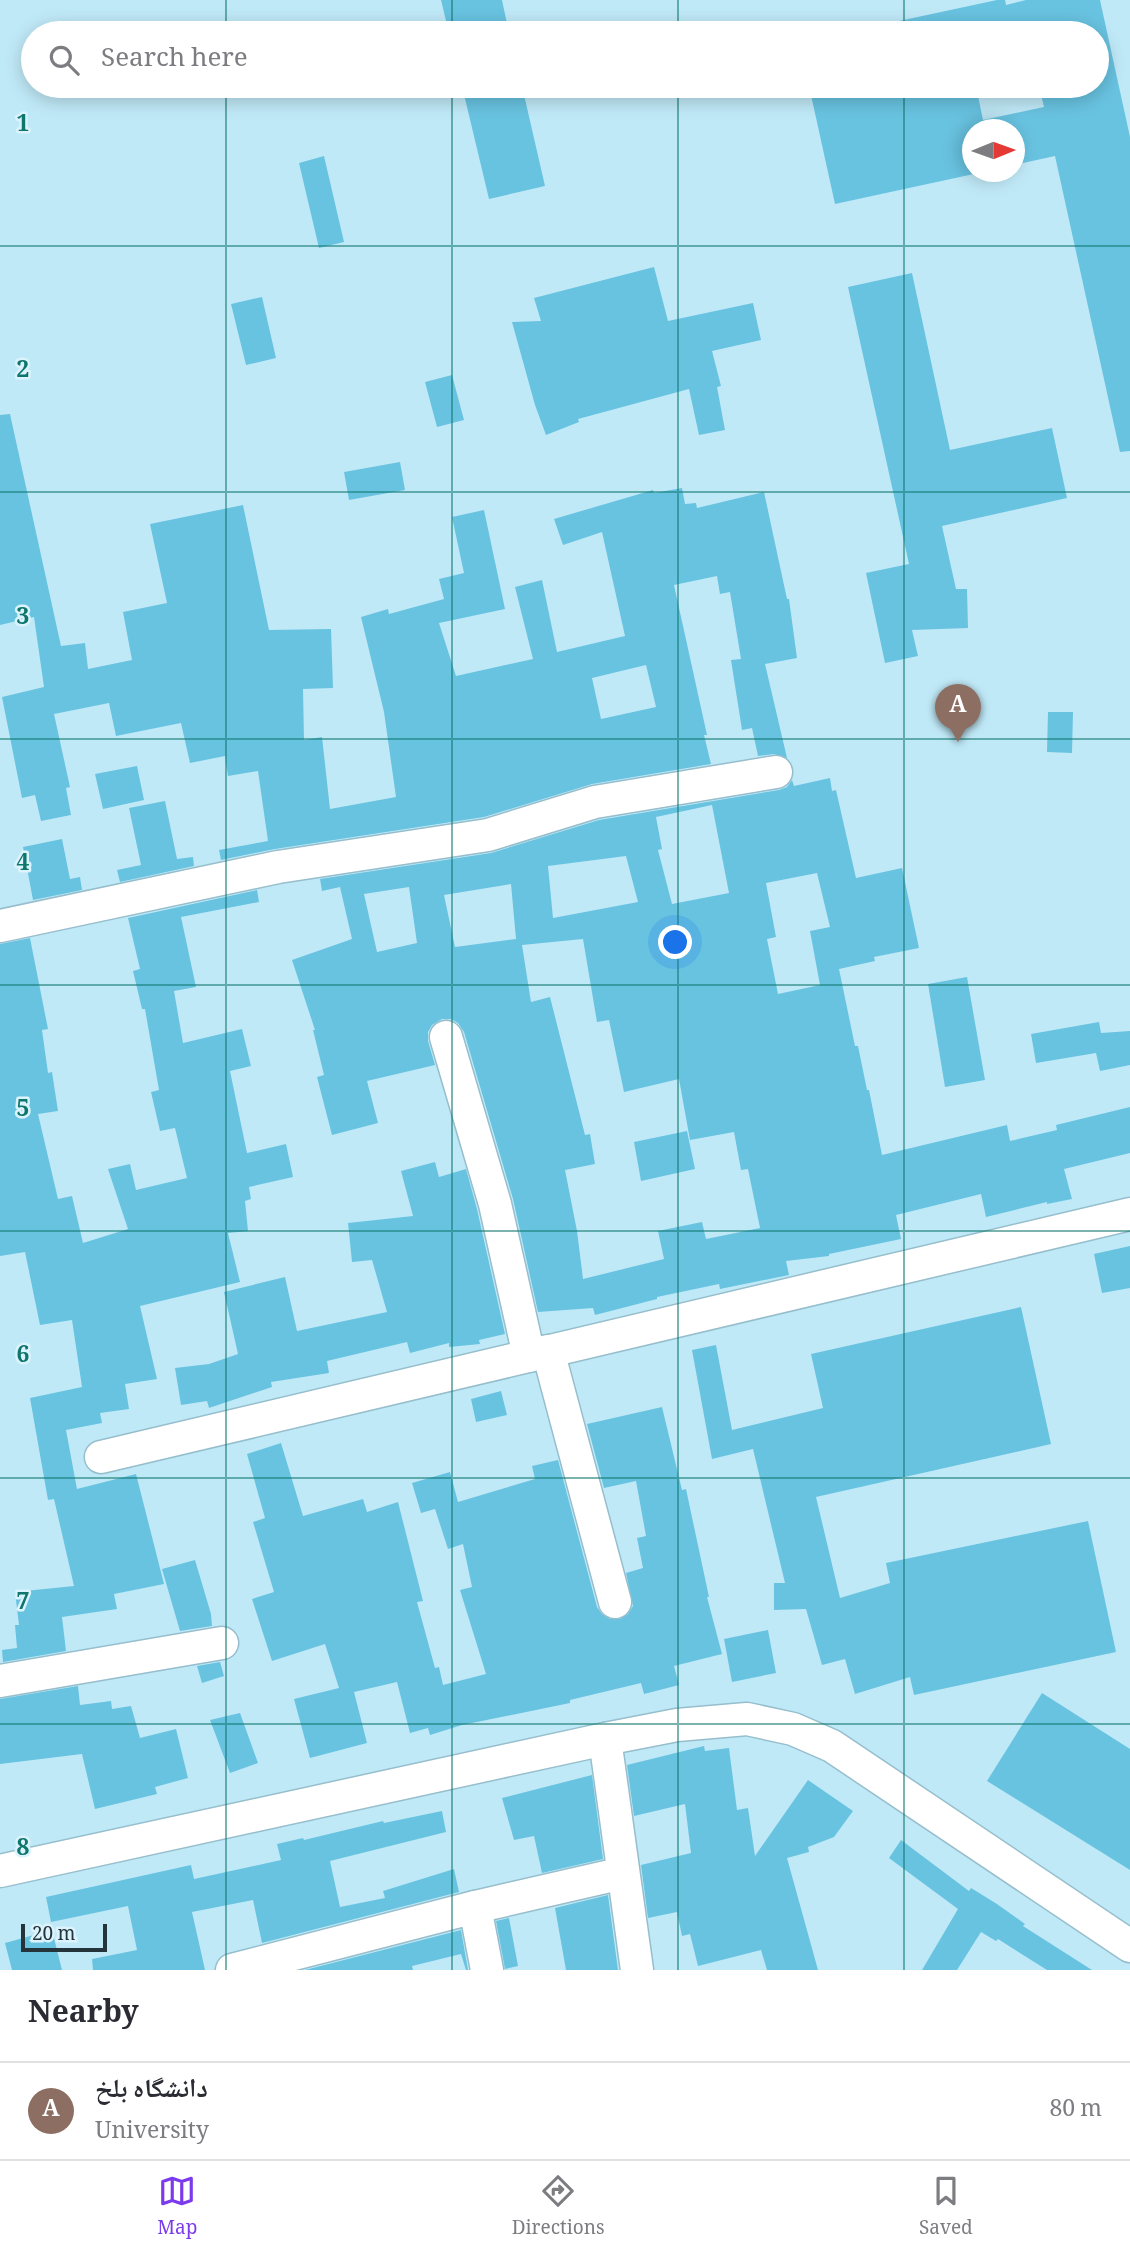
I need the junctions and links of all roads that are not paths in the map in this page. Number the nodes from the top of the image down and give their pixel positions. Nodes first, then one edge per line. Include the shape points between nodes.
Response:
1 (776, 772) dead end
2 (0, 926) edge
3 (446, 1037) dead end
4 (1130, 1214) edge
5 (538, 1354) junction
6 (101, 1457) dead end
7 (615, 1602) dead end
8 (222, 1643) dead end
9 (0, 1681) edge
10 (605, 1739) junction
11 (0, 1871) edge
12 (623, 1873) junction
13 (475, 1907) junction
14 (1130, 1946) edge
15 (232, 1970) edge
16 (487, 1970) edge
17 (637, 1970) edge

1 - 2 street via 595,802 488,835 278,867
3 - 5 street
4 - 5 street
5 - 6 street
5 - 7 street
8 - 9 street
10 - 11 street
10 - 12 street
10 - 14 street via 677,1724 747,1720 793,1729 832,1746
12 - 13 street
12 - 17 street
13 - 15 street
13 - 16 street

